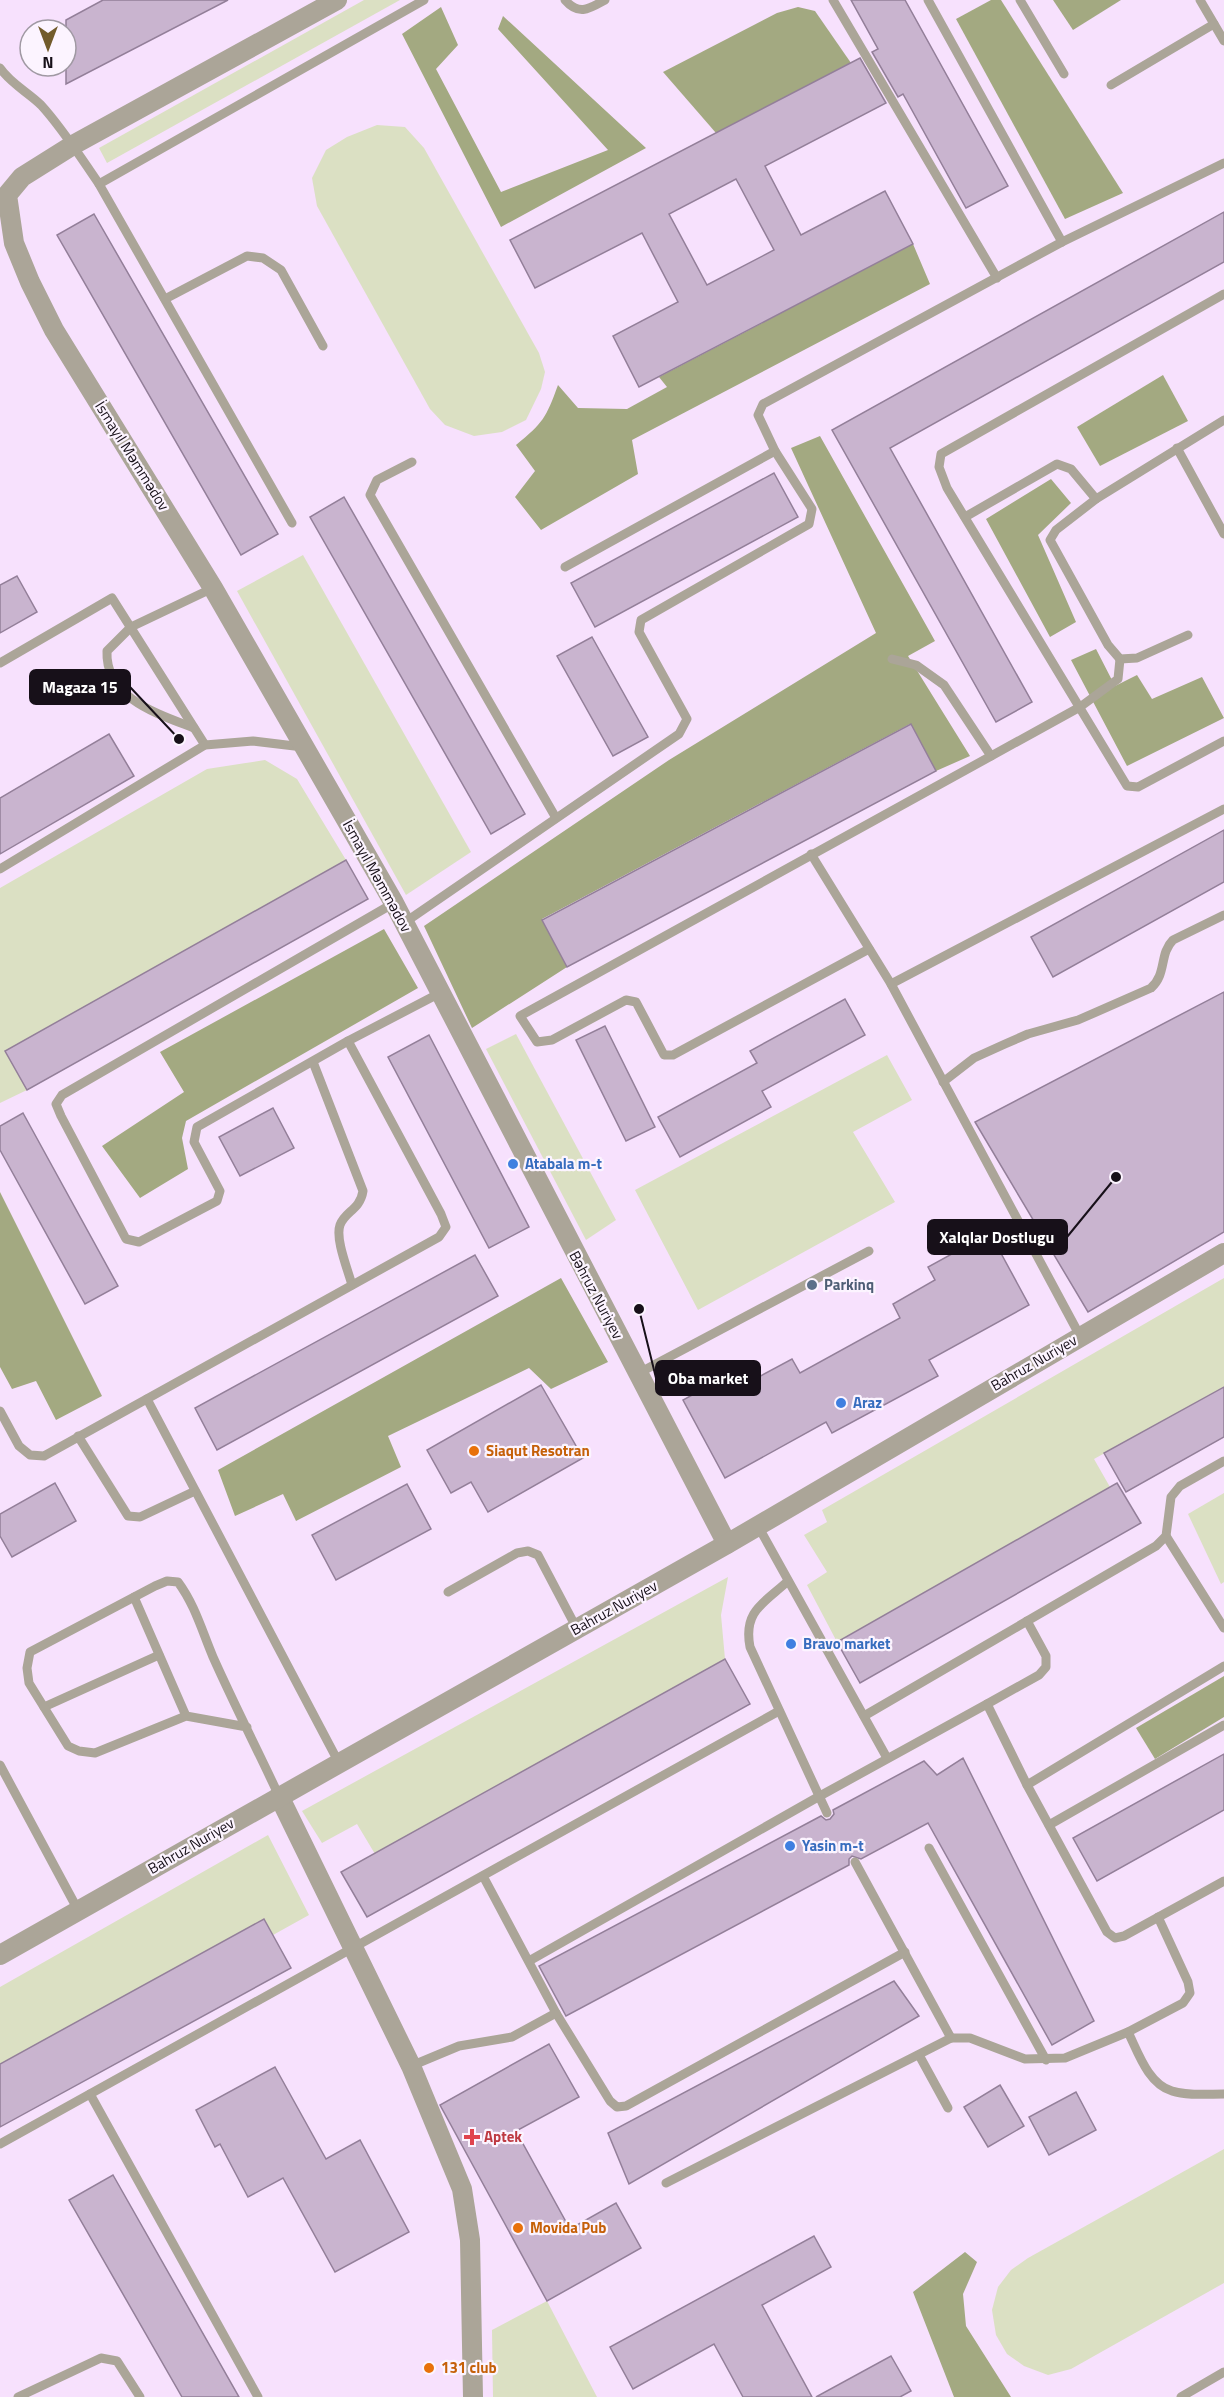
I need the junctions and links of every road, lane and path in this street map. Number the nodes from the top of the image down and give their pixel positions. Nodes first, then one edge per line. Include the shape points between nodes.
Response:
1 (337, 0) edge
2 (424, 0) edge
3 (565, 0) edge
4 (605, 0) edge
5 (833, 0) edge
6 (928, 0) edge
7 (1020, 0) edge
8 (1200, 0) edge
9 (1214, 24) junction
10 (1224, 41) edge
11 (0, 68) edge
12 (1064, 74) dead end
13 (1111, 85) dead end
14 (73, 145) junction
15 (1224, 163) edge
16 (99, 184) junction
17 (2, 193) edge
18 (1062, 242) junction
19 (997, 278) junction
20 (1223, 297) edge
21 (165, 299) junction
22 (324, 346) dead end
23 (1224, 420) edge
24 (1177, 448) junction
25 (776, 451) junction
26 (412, 462) dead end
27 (1096, 499) junction
28 (965, 517) junction
29 (292, 523) dead end
30 (1224, 534) edge
31 (565, 567) dead end
32 (213, 588) junction
33 (131, 627) junction
34 (1188, 635) dead end
35 (892, 659) dead end
36 (1120, 659) junction
37 (0, 663) edge
38 (1080, 707) junction
39 (194, 728) junction
40 (1224, 741) edge
41 (205, 745) junction
42 (305, 748) junction
43 (991, 756) junction
44 (1224, 809) edge
45 (556, 818) junction
46 (812, 854) junction
47 (0, 869) edge
48 (394, 903) junction
49 (1224, 915) edge
50 (404, 923) junction
51 (869, 949) junction
52 (891, 984) junction
53 (440, 993) junction
54 (348, 1041) junction
55 (466, 1046) joint
56 (313, 1062) junction
57 (943, 1082) junction
58 (869, 1251) dead end
59 (1224, 1253) edge
60 (352, 1284) junction
61 (1080, 1336) junction
62 (637, 1374) junction
63 (147, 1399) junction
64 (0, 1411) edge
65 (78, 1436) junction
66 (1224, 1461) edge
67 (195, 1491) junction
68 (758, 1526) junction
69 (1166, 1536) junction
70 (727, 1544) junction
71 (788, 1581) junction
72 (448, 1592) dead end
73 (134, 1597) junction
74 (1027, 1621) junction
75 (1224, 1628) edge
76 (577, 1629) junction
77 (159, 1655) junction
78 (1224, 1666) edge
79 (987, 1704) junction
80 (44, 1707) junction
81 (779, 1711) junction
82 (186, 1716) junction
83 (864, 1716) junction
84 (1224, 1725) edge
85 (247, 1727) junction
86 (887, 1758) junction
87 (339, 1763) junction
88 (0, 1765) edge
89 (1027, 1785) junction
90 (279, 1796) junction
91 (818, 1797) junction
92 (827, 1813) dead end
93 (1049, 1825) junction
94 (929, 1848) dead end
95 (855, 1862) dead end
96 (483, 1876) junction
97 (1224, 1881) edge
98 (78, 1910) junction
99 (1158, 1917) junction
100 (354, 1949) junction
101 (905, 1952) junction
102 (0, 1955) edge
103 (529, 1961) junction
104 (556, 2013) junction
105 (1128, 2032) junction
106 (951, 2038) junction
107 (919, 2055) junction
108 (1046, 2060) junction
109 (411, 2066) junction
110 (90, 2094) junction
111 (1224, 2094) edge
112 (948, 2108) dead end
113 (0, 2144) edge
114 (666, 2183) dead end
115 (1224, 2372) edge
116 (18, 2397) edge
117 (140, 2397) edge
118 (258, 2397) edge
119 (473, 2397) edge
120 (1181, 2397) edge

1 - 14 street, İsmayıl Məmmədov
2 - 16 lane
3 - 4 lane via 572,8 586,10
5 - 19 lane
6 - 18 lane
7 - 12 lane
8 - 9 lane
9 - 10 lane
9 - 13 lane
11 - 14 lane via 40,105
14 - 16 lane
14 - 17 street, İsmayıl Məmmədov
15 - 18 lane
16 - 21 lane
17 - 32 street, İsmayıl Məmmədov via 14,243 54,330
18 - 19 lane
19 - 25 lane via 763,404 758,415
20 - 28 lane via 941,454 939,467
21 - 22 lane via 247,256 263,258 281,270
21 - 29 lane
23 - 24 lane
24 - 27 lane
24 - 30 lane
25 - 31 lane
25 - 45 lane via 812,509 809,524 641,620 639,632 687,719 679,735
26 - 45 lane via 377,480 370,495
27 - 28 lane via 1071,469 1057,464
27 - 36 lane via 1056,530 1050,540 1108,645
28 - 38 lane
32 - 33 lane
32 - 42 street, İsmayıl Məmmədov
33 - 37 lane via 112,598
33 - 39 lane
33 - 39 lane via 107,651 106,664 118,689 153,712
34 - 36 lane via 1137,658
35 - 43 lane via 916,665 944,685
36 - 38 lane via 1118,679
38 - 40 lane via 1126,786 1138,787
38 - 43 lane
39 - 41 lane
41 - 42 lane via 253,741
41 - 47 lane
42 - 48 street, İsmayıl Məmmədov
43 - 46 lane
44 - 52 lane
45 - 50 lane
46 - 51 lane
46 - 51 lane via 520,1016 537,1042 552,1040 626,1000 636,1002 664,1054 673,1055
48 - 50 street, İsmayıl Məmmədov
48 - 56 lane via 62,1095 56,1104 126,1239 139,1242 217,1201 220,1191 194,1142 197,1127
49 - 57 lane via 1167,946 1159,980 1151,988 974,1058
50 - 53 street, İsmayıl Məmmədov
51 - 52 lane
52 - 57 lane
53 - 54 lane
53 - 55 street, İsmayıl Məmmədov
54 - 56 lane
54 - 60 lane via 446,1227 439,1237
55 - 62 street, Bəhruz Nuriyev
56 - 60 lane via 363,1191 361,1202 340,1223 339,1236
57 - 61 lane
58 - 62 lane
59 - 61 street, Bahruz Nuriyev
60 - 63 lane
61 - 68 street, Bahruz Nuriyev
62 - 70 street, Bəhruz Nuriyev
63 - 65 lane
63 - 67 lane
64 - 65 lane via 19,1446 30,1455 44,1456
65 - 67 lane via 128,1516 140,1517
66 - 69 lane via 1180,1486 1171,1497
67 - 87 lane
68 - 70 street, Bahruz Nuriyev
68 - 71 lane
69 - 74 lane via 1156,1546
69 - 75 lane
70 - 76 street, Bahruz Nuriyev
71 - 81 lane via 753,1613 748,1634
71 - 83 lane
72 - 76 lane via 517,1553 528,1551 538,1555
73 - 77 lane
73 - 80 lane via 30,1652 29,1683
73 - 85 lane via 167,1581 177,1582 191,1599
74 - 79 lane via 1046,1656 1046,1667 1039,1675
74 - 83 lane
76 - 87 street, Bahruz Nuriyev
77 - 80 lane
77 - 82 lane
78 - 89 lane
79 - 86 lane
79 - 89 lane
80 - 82 lane via 68,1746 89,1754
81 - 91 lane
81 - 96 lane
82 - 85 lane
83 - 86 lane
84 - 93 lane
85 - 90 lane
86 - 91 lane
87 - 90 street, Bahruz Nuriyev
88 - 98 lane
89 - 93 lane
90 - 98 street, Bahruz Nuriyev
90 - 100 street
91 - 92 lane
91 - 103 lane
93 - 99 lane via 1107,1932 1115,1938 1124,1936
94 - 108 lane
95 - 101 lane
96 - 100 lane
96 - 103 lane
97 - 99 lane
98 - 102 street, Bahruz Nuriyev
99 - 105 lane via 1190,1994 1183,2003
100 - 109 street
100 - 110 lane
101 - 104 lane via 626,2106 617,2107 610,2101
101 - 106 lane
103 - 104 lane
104 - 109 lane via 512,2037 459,2046
105 - 108 lane via 1065,2058
105 - 111 lane via 1151,2076 1165,2088 1181,2093
106 - 107 lane
106 - 108 lane via 970,2038 1025,2059
107 - 112 lane
107 - 114 lane
109 - 119 street via 454,2170 468,2215
110 - 113 lane
110 - 118 lane
115 - 120 lane
116 - 117 lane via 101,2358 117,2361

